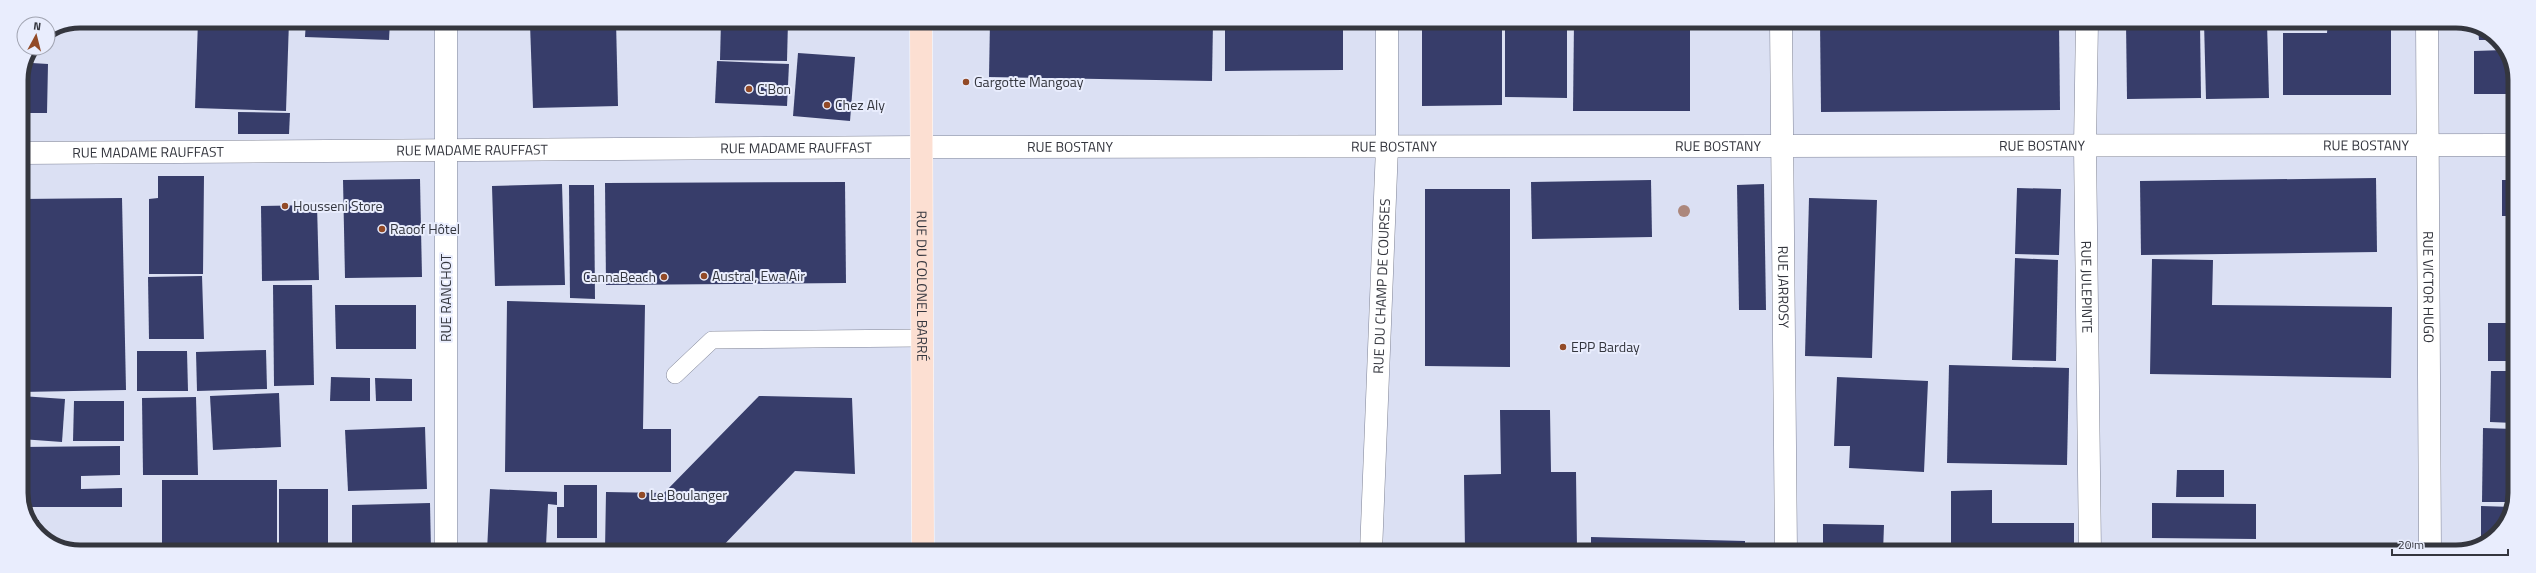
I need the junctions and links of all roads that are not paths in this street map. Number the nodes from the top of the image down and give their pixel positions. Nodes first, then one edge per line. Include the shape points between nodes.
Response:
1 (446, 28) edge
2 (921, 28) edge
3 (1387, 28) edge
4 (1782, 28) edge
5 (2087, 28) edge
6 (2427, 28) edge
7 (2508, 145) edge
8 (1783, 146) junction
9 (2085, 146) junction
10 (2427, 146) junction
11 (922, 147) junction
12 (1387, 147) junction
13 (446, 150) junction
14 (28, 153) edge
15 (920, 338) junction
16 (675, 375) dead end
17 (446, 545) edge
18 (923, 545) edge
19 (1372, 545) edge
20 (1786, 545) edge
21 (2090, 545) edge
22 (2430, 545) edge

1 - 13 street, RUE RANCHOT
2 - 11 main road, RUE DU COLONEL BARRÉ
3 - 12 street, RUE DU CHAMP DE COURSES
4 - 8 street, RUE JARROSY
5 - 9 street, RUE JULEPINTE
6 - 10 street, RUE VICTOR HUGO
7 - 10 street, RUE BOSTANY
8 - 9 street, RUE BOSTANY
8 - 12 street, RUE BOSTANY
8 - 20 street, RUE JARROSY
9 - 10 street, RUE BOSTANY
9 - 21 street, RUE JULEPINTE
10 - 22 street, RUE VICTOR HUGO
11 - 12 street, RUE BOSTANY
11 - 13 street, RUE MADAME RAUFFAST
11 - 15 main road, RUE DU COLONEL BARRÉ
12 - 19 street, RUE DU CHAMP DE COURSES
13 - 14 street, RUE MADAME RAUFFAST
13 - 17 street, RUE RANCHOT
15 - 16 lane via 712,340
15 - 18 main road, RUE DU COLONEL BARRÉ

